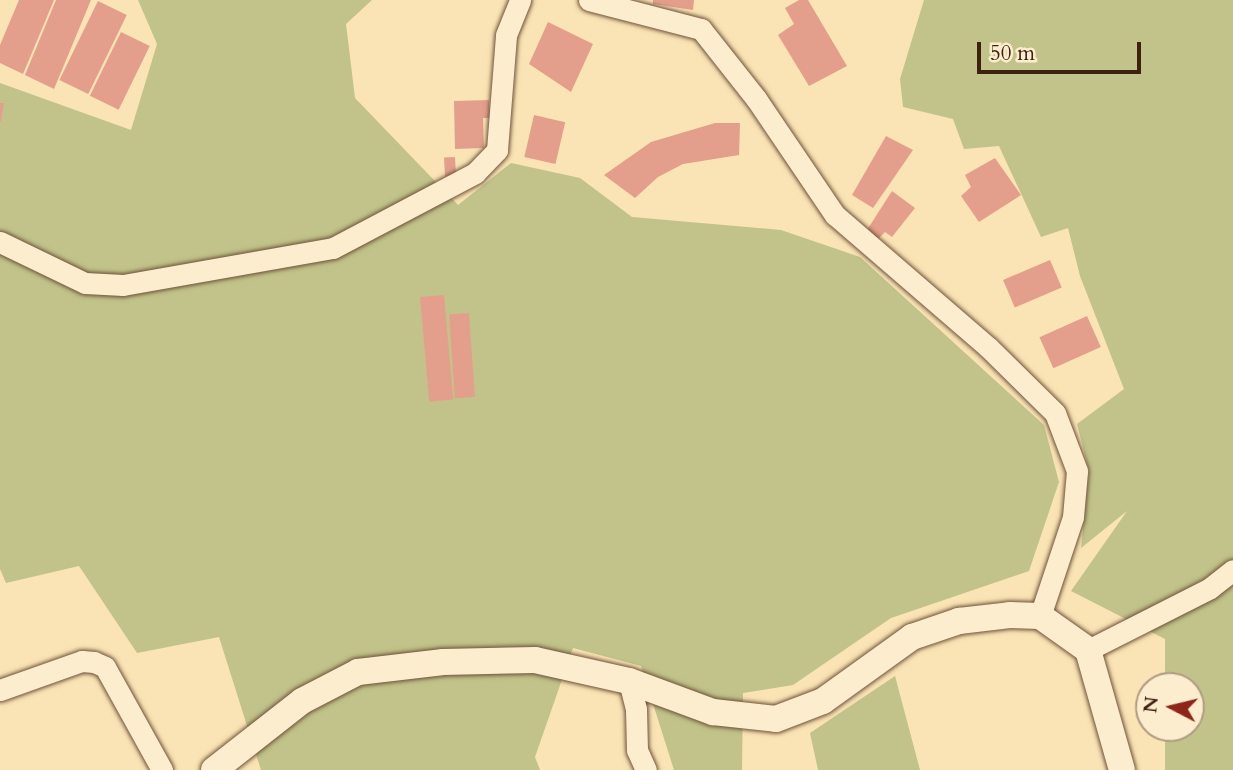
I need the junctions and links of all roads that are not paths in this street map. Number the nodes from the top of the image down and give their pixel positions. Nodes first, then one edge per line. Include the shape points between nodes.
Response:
1 (520, 0) edge
2 (589, 0) edge
3 (0, 242) edge
4 (1233, 570) edge
5 (1040, 616) junction
6 (1088, 650) junction
7 (629, 681) junction
8 (0, 690) edge
9 (162, 770) edge
10 (214, 770) edge
11 (646, 770) edge
12 (1122, 770) edge

1 - 3 street via 506,35 497,150 475,173 333,248 123,285 85,283
2 - 5 street via 701,29 757,100 835,215 988,347 1055,413 1077,471 1073,517
4 - 6 street via 1210,588
5 - 6 street
5 - 7 street via 984,615 912,637 823,701 776,719 713,712
6 - 12 street
7 - 10 street via 536,660 443,662 358,672 302,701
7 - 11 street via 636,709 637,750
8 - 9 street via 82,661 105,667

